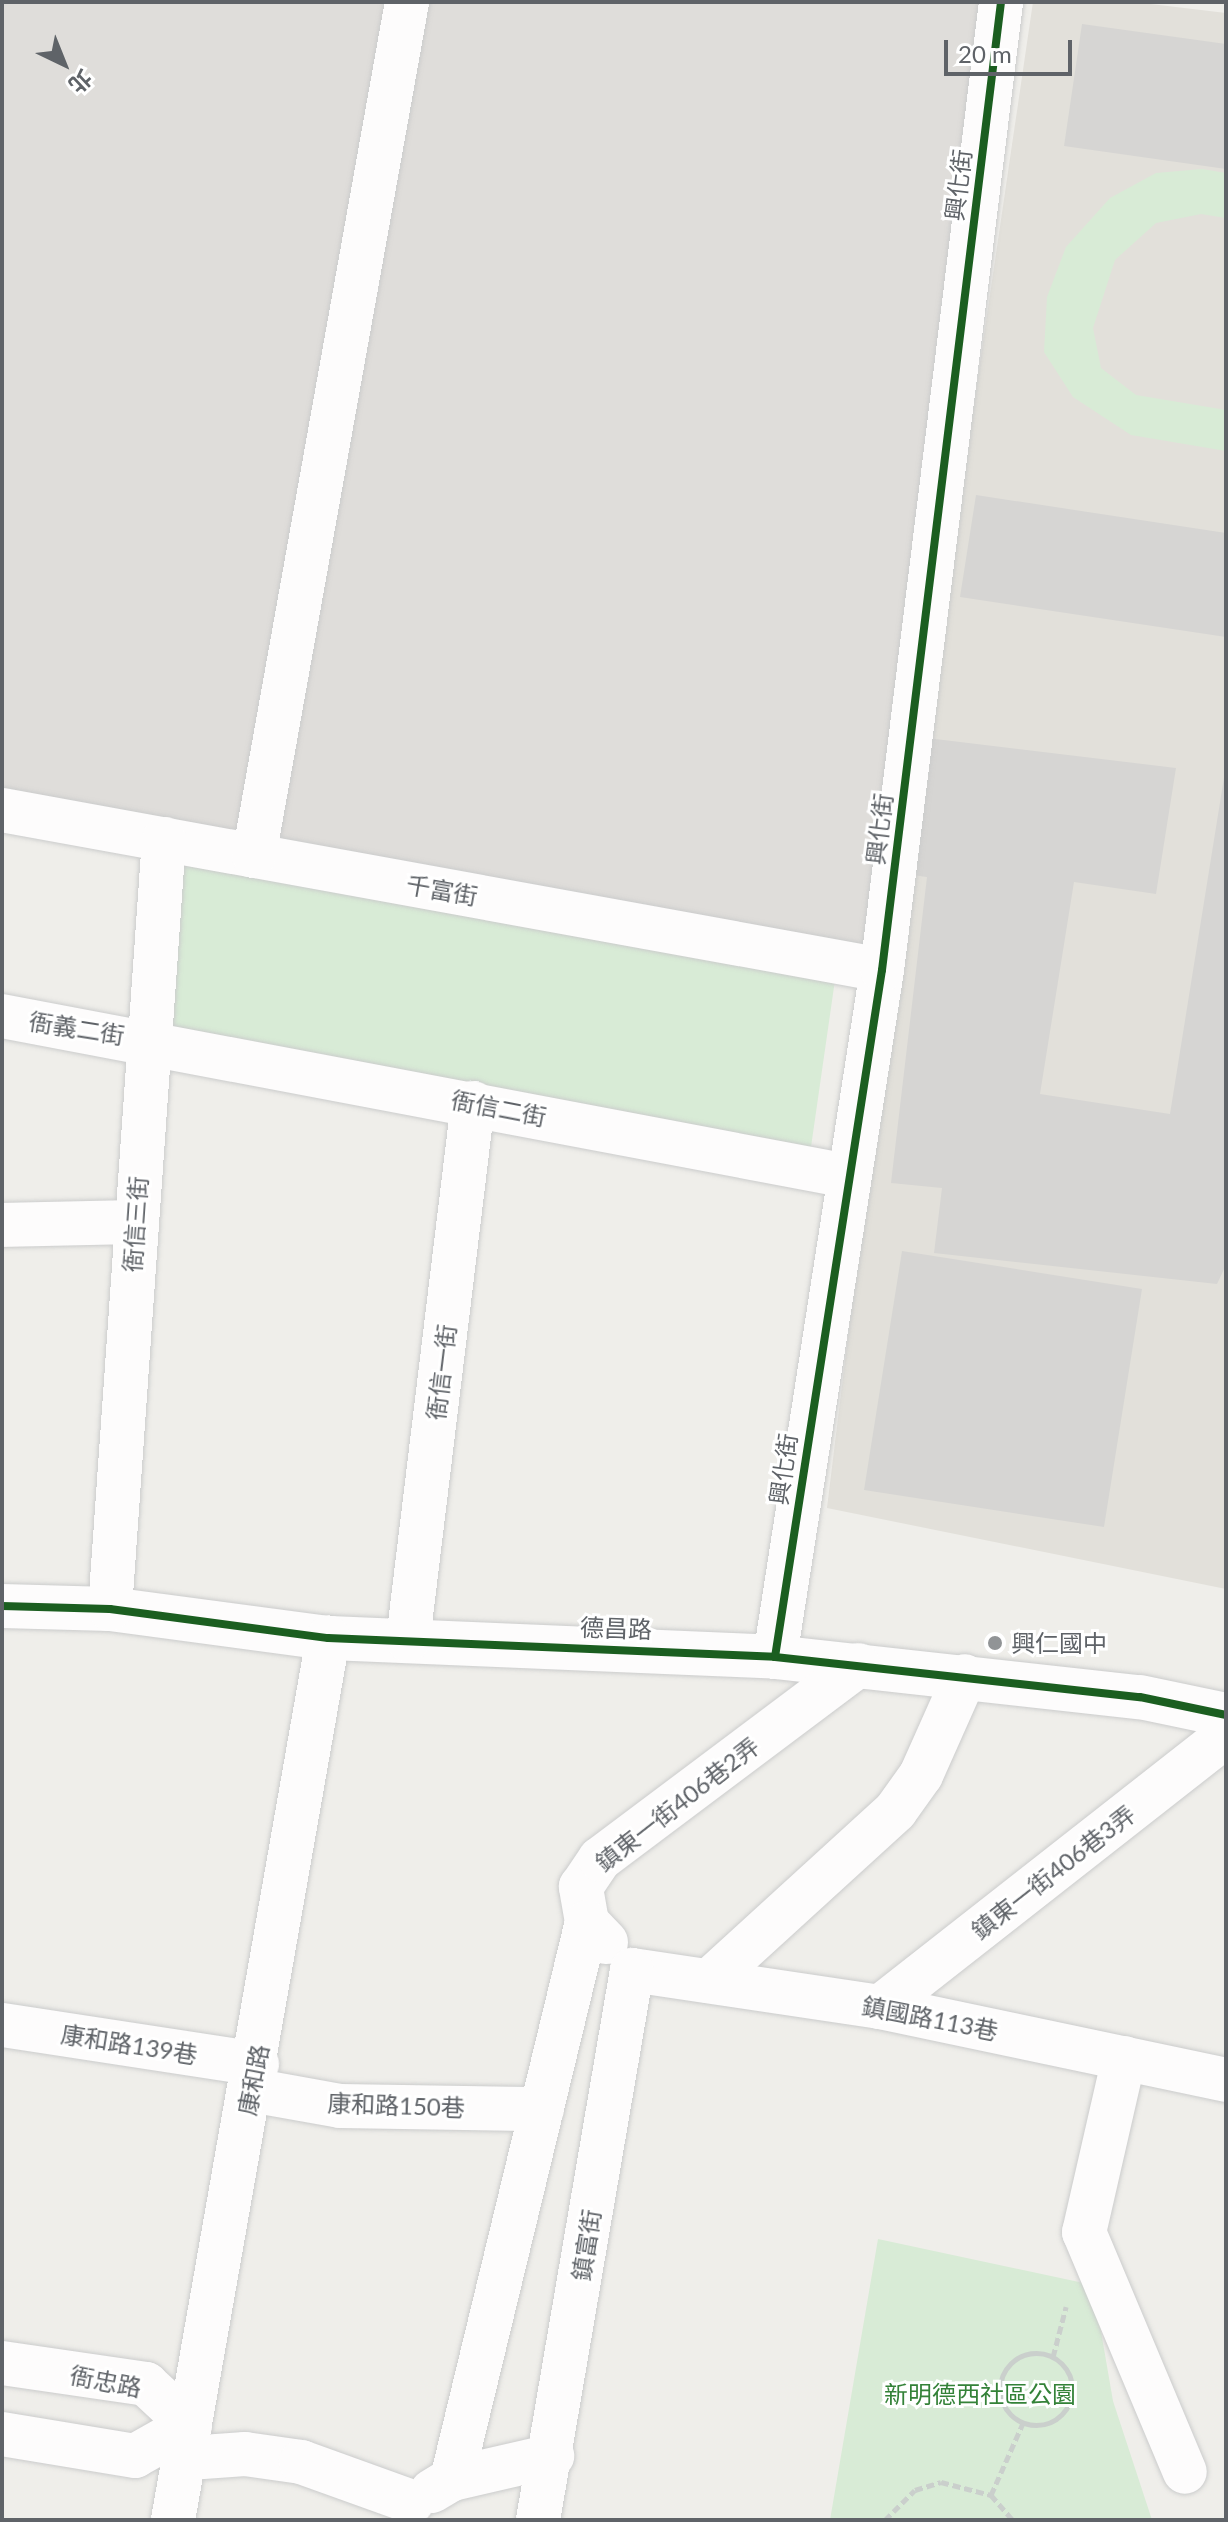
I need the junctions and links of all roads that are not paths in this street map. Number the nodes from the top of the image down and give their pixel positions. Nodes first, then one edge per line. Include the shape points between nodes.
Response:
1 (407, 2) edge
2 (1001, 2) edge
3 (2, 810) edge
4 (164, 839) junction
5 (254, 856) junction
6 (882, 970) junction
7 (2, 1016) edge
8 (152, 1040) junction
9 (473, 1103) junction
10 (847, 1176) junction
11 (135, 1222) junction
12 (2, 1225) edge
13 (2, 1606) edge
14 (110, 1609) junction
15 (328, 1638) junction
16 (408, 1640) junction
17 (775, 1657) junction
18 (858, 1665) junction
19 (965, 1676) junction
20 (1226, 1715) edge
21 (1226, 1736) edge
22 (587, 1922) junction
23 (632, 1970) junction
24 (709, 1981) junction
25 (880, 2007) junction
26 (2, 2025) edge
27 (1124, 2058) junction
28 (254, 2077) junction
29 (1226, 2080) edge
30 (542, 2109) junction
31 (2, 2363) edge
32 (2, 2434) edge
33 (189, 2442) junction
34 (552, 2456) junction
35 (1185, 2472) dead end
36 (452, 2479) junction
37 (398, 2511) edge
38 (173, 2520) edge
39 (538, 2520) edge

1 - 5 street
2 - 6 street, 興化街
3 - 4 street, 千富街
4 - 5 street, 千富街
4 - 8 street, 衙信三街
5 - 6 street, 千富街
6 - 10 street, 興化街
7 - 8 street, 衙義二街
8 - 9 street, 衙信二街
8 - 11 street, 衙信三街
9 - 10 street, 衙信二街
9 - 16 street, 衙信一街
10 - 17 street, 興化街
11 - 12 street
11 - 14 street, 衙信三街
13 - 14 street, 德昌路
14 - 15 street, 德昌路
15 - 16 street, 德昌路
15 - 28 street, 康和路
16 - 17 street, 德昌路
17 - 18 street, 德昌路
18 - 19 street, 德昌路
18 - 22 street, 鎮東一街406巷2弄 via 600,1859 581,1887
19 - 20 street, 德昌路 via 1140,1697
19 - 24 street via 921,1775 896,1810
21 - 25 street, 鎮東一街406巷3弄
22 - 23 street
22 - 30 street, 鎮東一街406巷2弄
23 - 24 street, 鎮國路113巷
23 - 34 street, 鎮富街
24 - 25 street, 鎮國路113巷
25 - 27 street, 鎮國路113巷
26 - 28 street, 康和路139巷
27 - 29 street, 鎮國路113巷
27 - 35 street via 1084,2232
28 - 30 street, 康和路150巷 via 340,2106
28 - 33 street, 康和路
30 - 36 street, 鎮東一街406巷2弄
31 - 33 street, 衙忠路 via 146,2384
32 - 33 street via 135,2456
33 - 37 street via 301,2462
33 - 38 street, 康和路
34 - 36 street
34 - 39 street, 鎮富街
36 - 37 street

